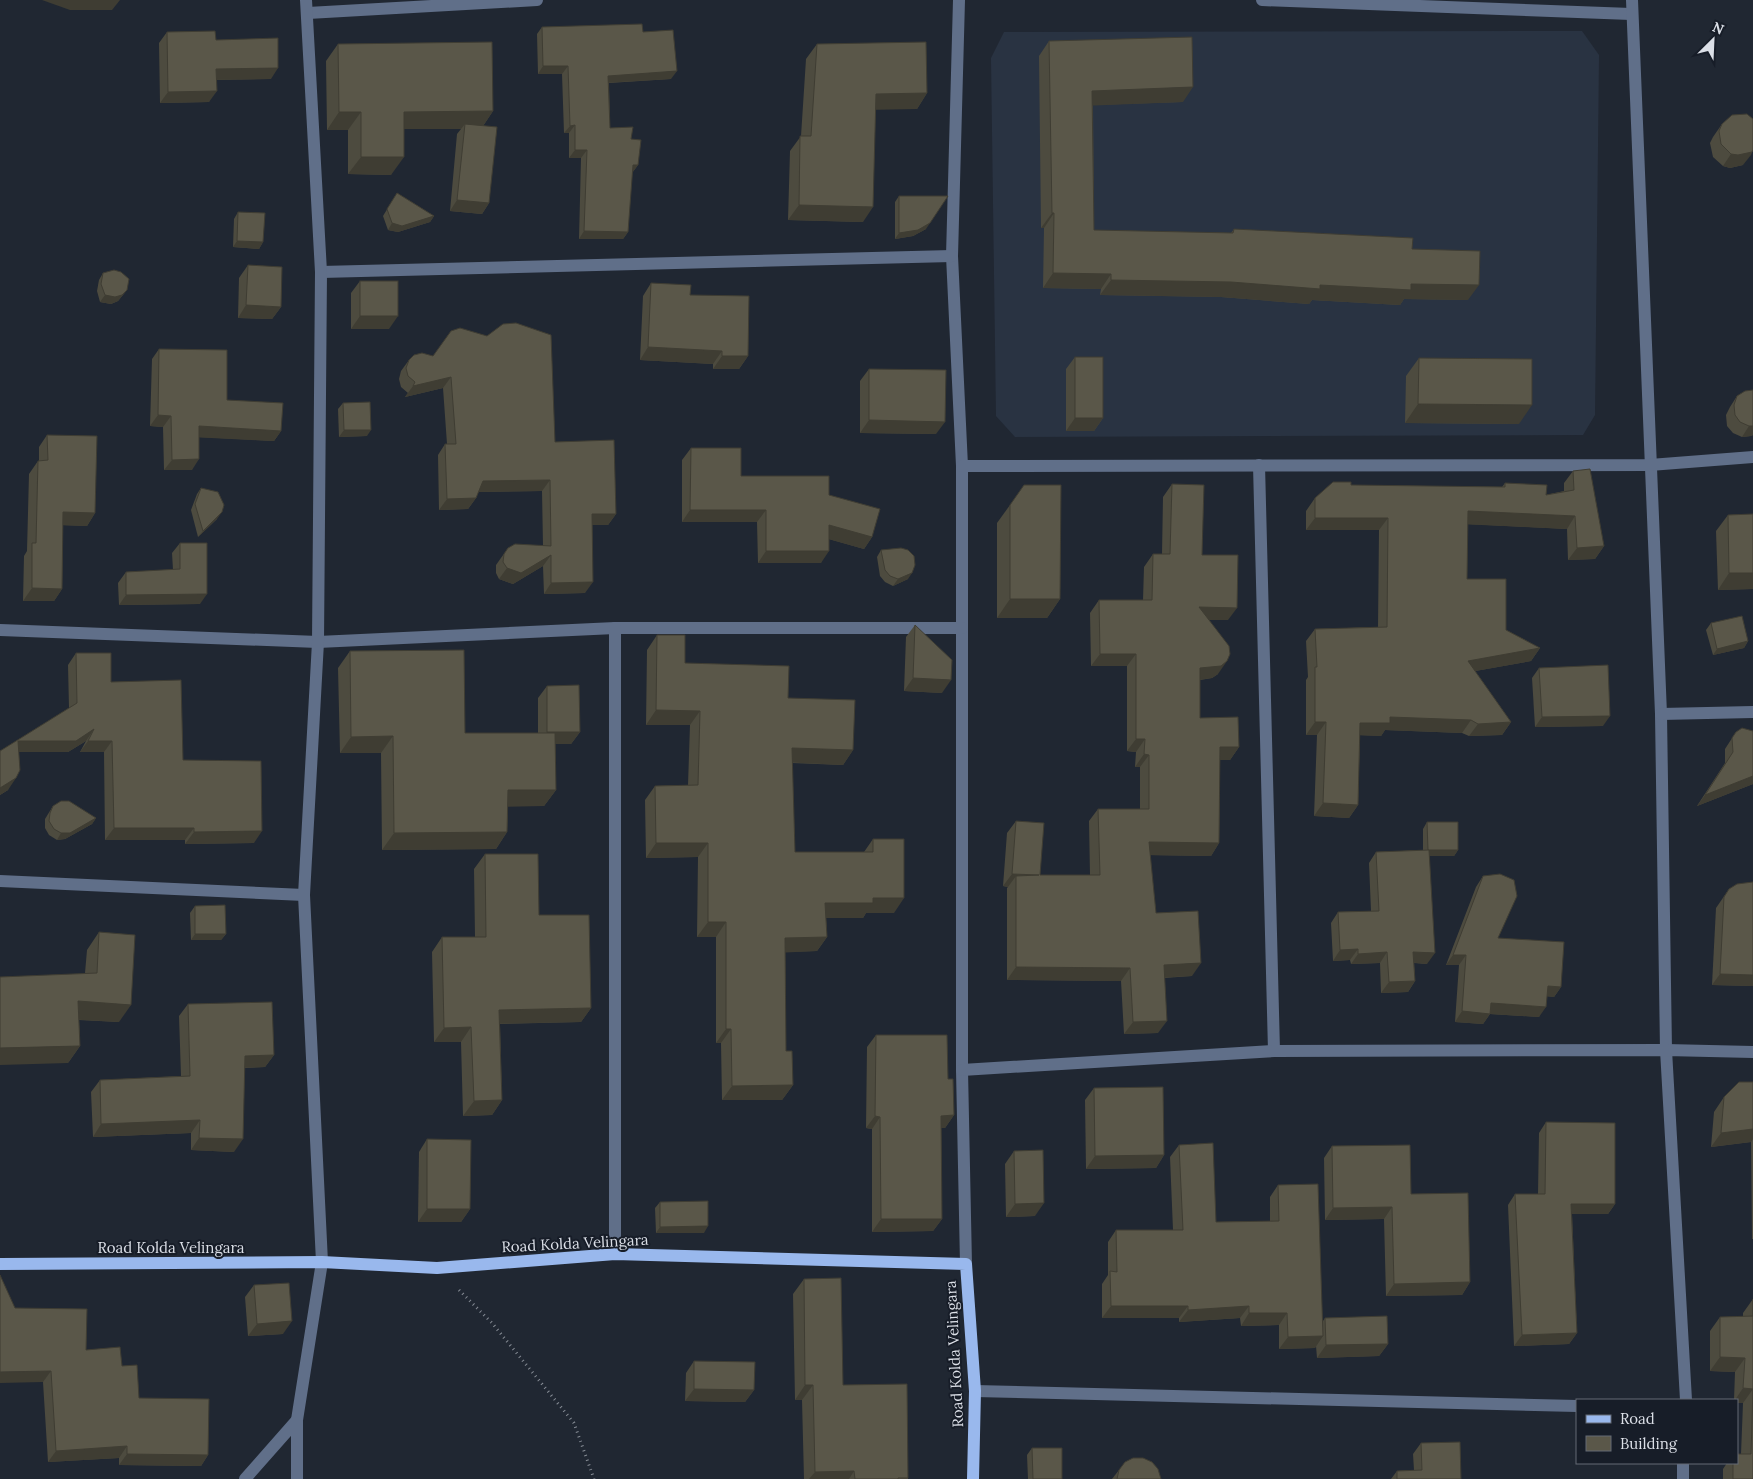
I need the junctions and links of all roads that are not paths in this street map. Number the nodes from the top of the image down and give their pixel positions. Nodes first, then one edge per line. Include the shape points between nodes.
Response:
1 (306, 0) edge
2 (537, 0) edge
3 (959, 0) edge
4 (1262, 0) edge
5 (1268, 0) edge
6 (1632, 0) edge
7 (308, 14) junction
8 (1632, 14) junction
9 (952, 256) junction
10 (321, 272) junction
11 (1753, 457) edge
12 (1259, 465) junction
13 (1650, 465) junction
14 (962, 466) junction
15 (615, 628) junction
16 (962, 628) junction
17 (0, 630) edge
18 (318, 642) junction
19 (1753, 712) edge
20 (1661, 714) junction
21 (0, 881) edge
22 (304, 895) junction
23 (1666, 1050) junction
24 (1274, 1051) junction
25 (1753, 1052) edge
26 (962, 1070) junction
27 (615, 1254) junction
28 (322, 1262) junction
29 (0, 1264) edge
30 (966, 1264) junction
31 (975, 1391) junction
32 (1686, 1399) edge
33 (1576, 1406) edge
34 (297, 1420) junction
35 (1683, 1464) edge
36 (245, 1479) edge
37 (297, 1479) edge
38 (973, 1479) edge
39 (1683, 1479) edge

1 - 7 street
2 - 7 street
3 - 9 street
4 - 5 street
5 - 8 street
6 - 8 street
7 - 10 street
8 - 13 street
9 - 10 street
9 - 14 street
10 - 18 street
11 - 13 street
12 - 13 street
12 - 14 street
12 - 24 street
13 - 20 street
14 - 16 street
15 - 16 street
15 - 18 street
15 - 27 street
16 - 26 street
17 - 18 street
18 - 22 street
19 - 20 street
20 - 23 street
21 - 22 street
22 - 28 street
23 - 24 street
23 - 25 street
23 - 32 street
24 - 26 street
26 - 30 street
27 - 28 main road, Road Kolda Velingara via 437,1268
27 - 30 main road, Road Kolda Velingara
28 - 29 main road, Road Kolda Velingara
28 - 34 street
30 - 31 main road, Road Kolda Velingara
31 - 33 street
31 - 38 main road, Road Kolda Velingara
34 - 36 street
34 - 37 street
35 - 39 street

